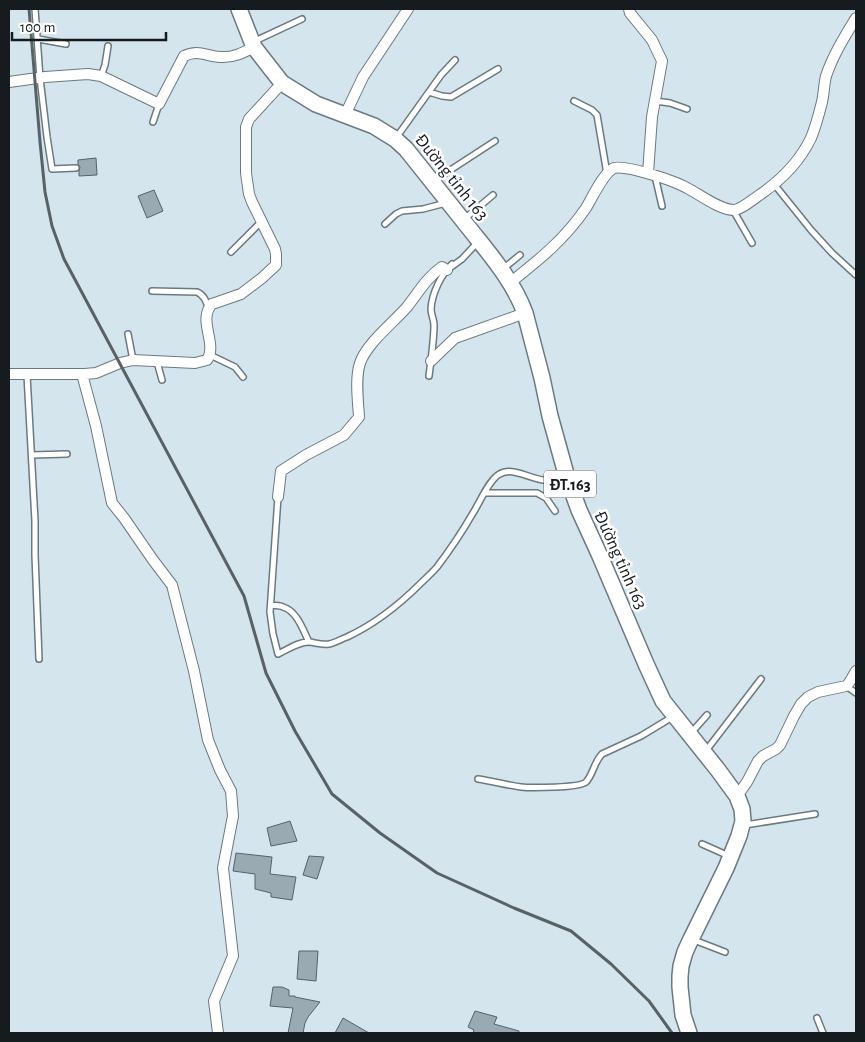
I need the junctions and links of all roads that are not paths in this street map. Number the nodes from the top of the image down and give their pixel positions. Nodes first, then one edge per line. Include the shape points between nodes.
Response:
1 (35, 9) edge
2 (239, 9) edge
3 (407, 9) edge
4 (629, 9) edge
5 (856, 18) edge
6 (302, 19) dead end
7 (38, 39) junction
8 (66, 44) dead end
9 (254, 44) junction
10 (108, 46) dead end
11 (455, 60) dead end
12 (498, 69) dead end
13 (101, 76) junction
14 (40, 78) junction
15 (9, 82) edge
16 (282, 83) junction
17 (429, 92) junction
18 (574, 101) dead end
19 (654, 101) junction
20 (159, 104) junction
21 (687, 109) dead end
22 (345, 115) junction
23 (153, 122) dead end
24 (395, 139) junction
25 (495, 141) dead end
26 (76, 168) dead end
27 (607, 174) junction
28 (651, 175) junction
29 (432, 182) junction
30 (774, 184) junction
31 (493, 195) dead end
32 (449, 203) junction
33 (662, 206) dead end
34 (733, 210) junction
35 (463, 220) junction
36 (262, 221) junction
37 (385, 224) dead end
38 (480, 241) junction
39 (752, 243) dead end
40 (231, 252) dead end
41 (520, 255) dead end
42 (447, 270) junction
43 (501, 270) junction
44 (856, 275) edge
45 (511, 282) junction
46 (152, 291) dead end
47 (208, 307) junction
48 (525, 313) junction
49 (128, 334) dead end
50 (210, 355) junction
51 (133, 360) junction
52 (157, 361) junction
53 (431, 361) junction
54 (9, 374) edge
55 (82, 374) junction
56 (27, 375) junction
57 (429, 376) dead end
58 (243, 377) dead end
59 (162, 380) dead end
60 (67, 454) dead end
61 (32, 455) junction
62 (566, 474) junction
63 (485, 493) junction
64 (278, 497) joint
65 (555, 511) dead end
66 (271, 605) junction
67 (309, 642) junction
68 (39, 659) dead end
69 (856, 671) edge
70 (761, 679) dead end
71 (846, 686) junction
72 (856, 693) edge
73 (707, 715) dead end
74 (675, 716) junction
75 (689, 734) junction
76 (704, 753) junction
77 (478, 779) dead end
78 (737, 796) junction
79 (815, 814) dead end
80 (742, 826) junction
81 (702, 844) dead end
82 (731, 857) junction
83 (691, 939) junction
84 (725, 952) dead end
85 (817, 1018) dead end
86 (218, 1033) edge
87 (689, 1033) edge
88 (823, 1033) edge

1 - 7 lane
2 - 9 main road, Đường tỉnh 163 / ĐT.163
3 - 22 street via 363,77
4 - 19 street via 652,40 662,61
5 - 30 street via 826,78 824,97 810,140 793,166
6 - 9 lane
7 - 8 lane
7 - 14 lane
9 - 16 main road, Đường tỉnh 163 / ĐT.163
9 - 20 street via 239,55 228,57 197,52 184,56
10 - 13 lane
11 - 17 lane
12 - 17 lane via 451,97
13 - 14 street
13 - 20 street
14 - 15 street
14 - 26 lane via 52,169
16 - 22 main road, Đường tỉnh 163 / ĐT.163 via 316,104
16 - 36 street via 249,119 246,127 249,194
17 - 24 lane
18 - 27 lane via 597,115
19 - 21 lane
19 - 28 street
20 - 23 lane
22 - 24 main road, Đường tỉnh 163 / ĐT.163 via 374,126
24 - 29 main road, Đường tỉnh 163 / ĐT.163
25 - 29 lane
27 - 28 street via 621,167
27 - 45 street via 566,234
28 - 33 lane
28 - 34 street via 684,186
29 - 32 main road, Đường tỉnh 163 / ĐT.163
30 - 34 street
30 - 44 lane via 816,236
31 - 35 lane
32 - 35 main road, Đường tỉnh 163 / ĐT.163
32 - 37 lane via 424,210 402,211
34 - 39 lane
35 - 38 main road, Đường tỉnh 163 / ĐT.163
36 - 40 lane
36 - 47 street via 275,249 276,265 240,294
38 - 42 lane
38 - 43 main road, Đường tỉnh 163 / ĐT.163
41 - 43 lane
42 - 53 lane via 434,294 431,310 434,325
42 - 64 street via 442,267 433,273 406,308 368,348 360,363 357,389 359,417 344,435 281,471
43 - 45 main road, Đường tỉnh 163 / ĐT.163
45 - 48 main road, Đường tỉnh 163 / ĐT.163
46 - 47 lane via 197,292
47 - 50 street via 206,323
48 - 53 street via 454,338
48 - 62 main road, Đường tỉnh 163 / ĐT.163
49 - 51 lane
50 - 52 street via 207,360 195,363
50 - 58 lane via 235,367
51 - 52 street
51 - 55 street via 96,373
52 - 59 lane
53 - 57 lane
54 - 56 street
55 - 56 street
55 - 86 street via 112,503 172,584 208,740 231,791 233,816 223,868 233,956 214,1001
56 - 61 lane
60 - 61 lane
61 - 68 lane
62 - 63 lane via 555,480 542,480 517,472 503,472
62 - 74 main road, Đường tỉnh 163 / ĐT.163 via 646,664 663,701
63 - 65 lane via 537,493 546,498
63 - 67 lane via 435,569 404,600 374,622 340,639 328,644
64 - 66 lane
66 - 67 lane via 291,612
66 - 67 lane via 278,654
69 - 71 street
70 - 76 lane
71 - 72 lane
71 - 78 street via 818,692 801,704 780,745 758,761
73 - 75 lane
74 - 75 main road, Đường tỉnh 163 / ĐT.163
74 - 77 lane via 602,754 583,784 523,787
75 - 76 main road, Đường tỉnh 163 / ĐT.163
76 - 78 main road, Đường tỉnh 163 / ĐT.163
78 - 80 main road, Đường tỉnh 163 / ĐT.163 via 742,809
79 - 80 lane
80 - 82 main road, Đường tỉnh 163 / ĐT.163
81 - 82 lane
82 - 83 main road, Đường tỉnh 163 / ĐT.163
83 - 84 lane
83 - 87 main road, Đường tỉnh 163 / ĐT.163 via 680,976 683,1015
85 - 88 lane

